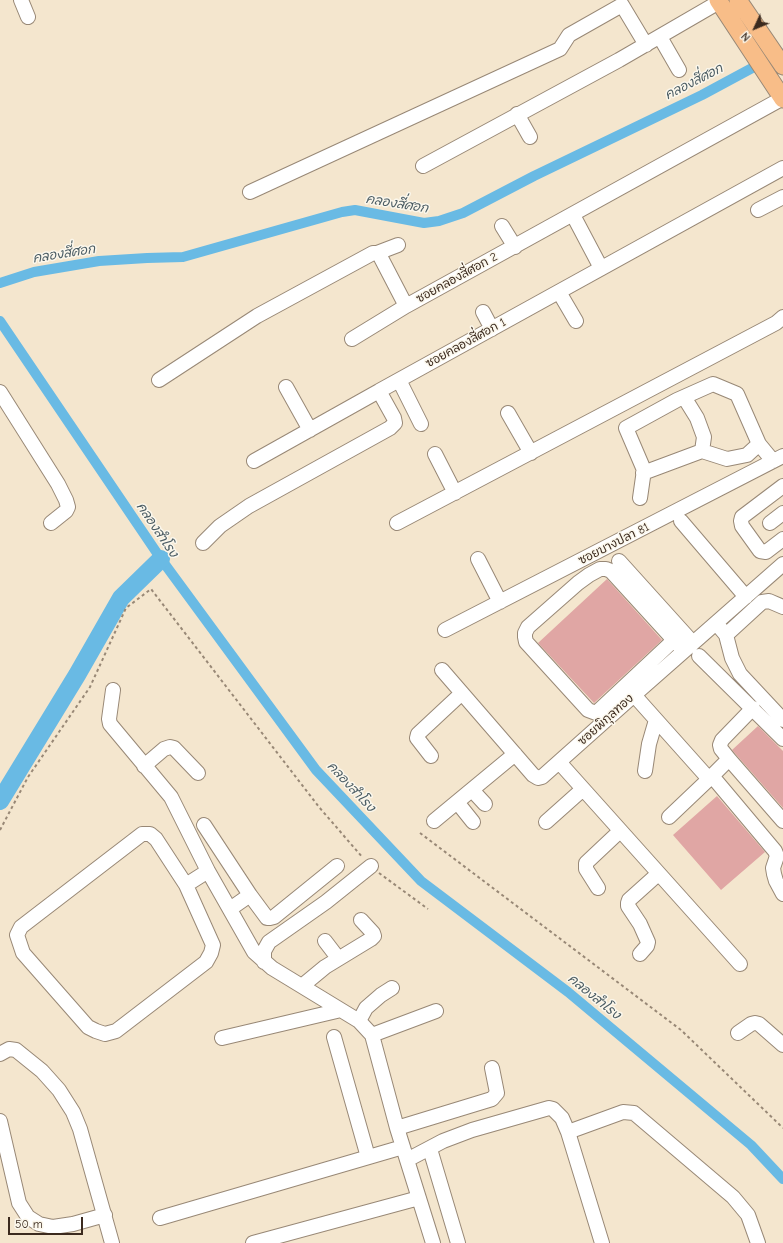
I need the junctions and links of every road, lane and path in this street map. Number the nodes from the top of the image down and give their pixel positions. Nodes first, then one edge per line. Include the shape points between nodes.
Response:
1 (22, 0) edge
2 (738, 0) edge
3 (718, 1) edge
4 (28, 17) dead end
5 (660, 37) junction
6 (646, 45) junction
7 (783, 66) edge
8 (680, 70) dead end
9 (783, 99) edge
10 (517, 114) junction
11 (530, 137) dead end
12 (423, 166) dead end
13 (783, 168) edge
14 (250, 192) dead end
15 (783, 196) edge
16 (758, 210) dead end
17 (573, 215) junction
18 (502, 226) dead end
19 (398, 245) dead end
20 (515, 247) junction
21 (377, 253) junction
22 (601, 268) junction
23 (559, 292) junction
24 (406, 306) junction
25 (484, 312) dead end
26 (783, 317) edge
27 (576, 320) dead end
28 (492, 329) junction
29 (352, 339) dead end
30 (159, 380) dead end
31 (399, 380) junction
32 (286, 387) dead end
33 (379, 391) junction
34 (0, 392) edge
35 (684, 397) junction
36 (508, 413) dead end
37 (421, 424) dead end
38 (310, 430) junction
39 (759, 444) junction
40 (702, 451) junction
41 (531, 453) junction
42 (435, 454) dead end
43 (778, 459) edge
44 (254, 461) dead end
45 (643, 473) junction
46 (783, 486) edge
47 (456, 492) junction
48 (640, 498) dead end
49 (783, 513) edge
50 (681, 522) dead end
51 (397, 523) dead end
52 (770, 523) dead end
53 (51, 524) dead end
54 (783, 539) edge
55 (203, 543) dead end
56 (478, 560) dead end
57 (619, 561) dead end
58 (783, 564) edge
59 (746, 597) junction
60 (500, 602) junction
61 (783, 607) edge
62 (716, 623) junction
63 (445, 630) dead end
64 (726, 635) junction
65 (674, 640) junction
66 (692, 649) junction
67 (442, 670) dead end
68 (113, 690) dead end
69 (462, 693) junction
70 (634, 695) junction
71 (753, 708) junction
72 (656, 720) junction
73 (783, 720) edge
74 (783, 739) edge
75 (515, 754) junction
76 (431, 756) dead end
77 (729, 759) junction
78 (559, 762) junction
79 (144, 766) junction
80 (645, 771) dead end
81 (198, 773) dead end
82 (710, 777) junction
83 (583, 789) junction
84 (472, 790) junction
85 (457, 802) junction
86 (485, 804) dead end
87 (669, 817) dead end
88 (434, 821) dead end
89 (783, 821) edge
90 (473, 822) dead end
91 (546, 822) dead end
92 (204, 825) dead end
93 (0, 830) edge
94 (620, 831) junction
95 (420, 833) dead end
96 (337, 866) dead end
97 (371, 866) junction
98 (208, 871) junction
99 (658, 874) junction
100 (186, 885) junction
101 (598, 888) dead end
102 (783, 894) edge
103 (250, 895) junction
104 (230, 909) junction
105 (428, 909) dead end
106 (361, 920) dead end
107 (325, 941) dead end
108 (640, 954) dead end
109 (338, 958) junction
110 (264, 962) junction
111 (740, 964) dead end
112 (302, 986) junction
113 (392, 988) dead end
114 (341, 1010) junction
115 (436, 1011) dead end
116 (359, 1021) junction
117 (738, 1033) dead end
118 (372, 1035) junction
119 (334, 1037) dead end
120 (222, 1038) dead end
121 (783, 1046) edge
122 (0, 1054) edge
123 (492, 1068) dead end
124 (0, 1121) edge
125 (397, 1128) junction
126 (783, 1128) edge
127 (568, 1132) junction
128 (430, 1149) junction
129 (405, 1153) junction
130 (368, 1157) junction
131 (419, 1198) junction
132 (105, 1215) junction
133 (160, 1218) dead end
134 (301, 1237) edge
135 (112, 1243) edge
136 (253, 1243) edge
137 (433, 1243) edge
138 (458, 1243) edge
139 (602, 1243) edge
140 (758, 1243) edge

1 - 4 street
2 - 7 main road
3 - 5 street
3 - 9 main road
5 - 6 street
5 - 8 street
6 - 10 street
6 - 14 street via 622,5 569,35 560,49
9 - 17 street, ซอยคลองสี่ศอก 2
10 - 11 street
10 - 12 street
13 - 22 street, ซอยคลองสี่ศอก 1
15 - 16 street
17 - 20 street, ซอยคลองสี่ศอก 2
17 - 22 street
18 - 20 street
19 - 21 street
20 - 24 street, ซอยคลองสี่ศอก 2
21 - 24 street, ซอยคลองสี่ศอก 2
21 - 30 street via 257,316
22 - 23 street, ซอยคลองสี่ศอก 1
23 - 27 street
23 - 28 street, ซอยคลองสี่ศอก 1
24 - 29 street
25 - 28 street
26 - 41 street
28 - 31 street, ซอยคลองสี่ศอก 1
31 - 33 street, ซอยคลองสี่ศอก 1
31 - 37 street
32 - 38 street
33 - 38 street, ซอยคลองสี่ศอก 1
33 - 55 street via 395,424 249,506
34 - 53 street via 66,500 66,511
35 - 39 street via 713,384 737,394
35 - 40 street via 697,418 704,437
35 - 45 street via 626,428
36 - 41 street
38 - 44 street, ซอยคลองสี่ศอก 1
39 - 40 street via 747,454 727,459
39 - 43 street
40 - 45 street
41 - 47 street
42 - 47 street
43 - 60 street, ซอยบางปลา 81
45 - 48 street
46 - 54 street via 741,521 760,551 766,552
47 - 51 street
49 - 52 street
50 - 59 street
56 - 60 street
57 - 66 street
58 - 59 street, ซอยพิกุลทอง
59 - 62 street, ซอยพิกุลทอง
60 - 63 street, ซอยบางปลา 81
61 - 64 street via 770,601 762,602
62 - 64 street
62 - 66 street, ซอยพิกุลทอง
64 - 73 street via 732,658 740,674
65 - 65 street via 606,568 578,583 528,627 525,633 526,642 591,712 596,712
65 - 66 street
66 - 70 street, ซอยพิกุลทอง
66 - 71 street
67 - 69 street, ซอยพิกุลทอง
68 - 79 street via 110,724
69 - 75 street, ซอยพิกุลทอง
69 - 76 street via 418,734 417,738
70 - 72 street
70 - 78 street, ซอยพิกุลทอง
71 - 74 street
71 - 77 street via 720,744
72 - 80 street
72 - 82 street
75 - 78 street, ซอยพิกุลทอง via 538,778
75 - 84 street
77 - 82 street
77 - 89 street
78 - 83 street
79 - 81 street via 170,747
79 - 98 street via 176,805
82 - 87 street
82 - 102 street via 775,851 777,856 774,874
83 - 91 street
83 - 94 street
84 - 85 street
84 - 86 street
85 - 88 street
85 - 90 street
92 - 103 street
93 - 97 path via 28,777 90,687 126,608 151,589 319,807
94 - 99 street
94 - 101 street via 586,863 586,869
95 - 126 path via 681,1030
96 - 103 street via 274,917 266,918
97 - 105 path
97 - 110 street via 269,942 264,951
98 - 100 street
98 - 104 street
99 - 108 street via 628,903 648,942 648,946
99 - 111 street
100 - 100 street via 156,839 150,834 142,834 21,927 17,935 23,953 88,1027 105,1034 116,1031 206,962 211,953 213,945
103 - 104 street
104 - 110 street via 254,952
106 - 109 street via 374,936
107 - 109 street
109 - 112 street
110 - 112 street
112 - 114 street
113 - 116 street via 366,1008
114 - 116 street
114 - 120 street
115 - 118 street
116 - 118 street
117 - 121 street via 751,1024 759,1024
118 - 125 street
119 - 130 street
122 - 132 street via 9,1049 16,1050 42,1071 59,1090 80,1129
123 - 125 street via 496,1097
124 - 132 street via 19,1203 28,1217 39,1224 53,1227
125 - 129 street
127 - 128 street via 558,1112 548,1108 472,1130
127 - 139 street
127 - 140 street via 623,1112 634,1113 733,1197 748,1215
128 - 129 street
128 - 138 street
129 - 130 street
129 - 131 street
130 - 133 street
131 - 134 street
131 - 137 street
132 - 135 street
134 - 136 street

